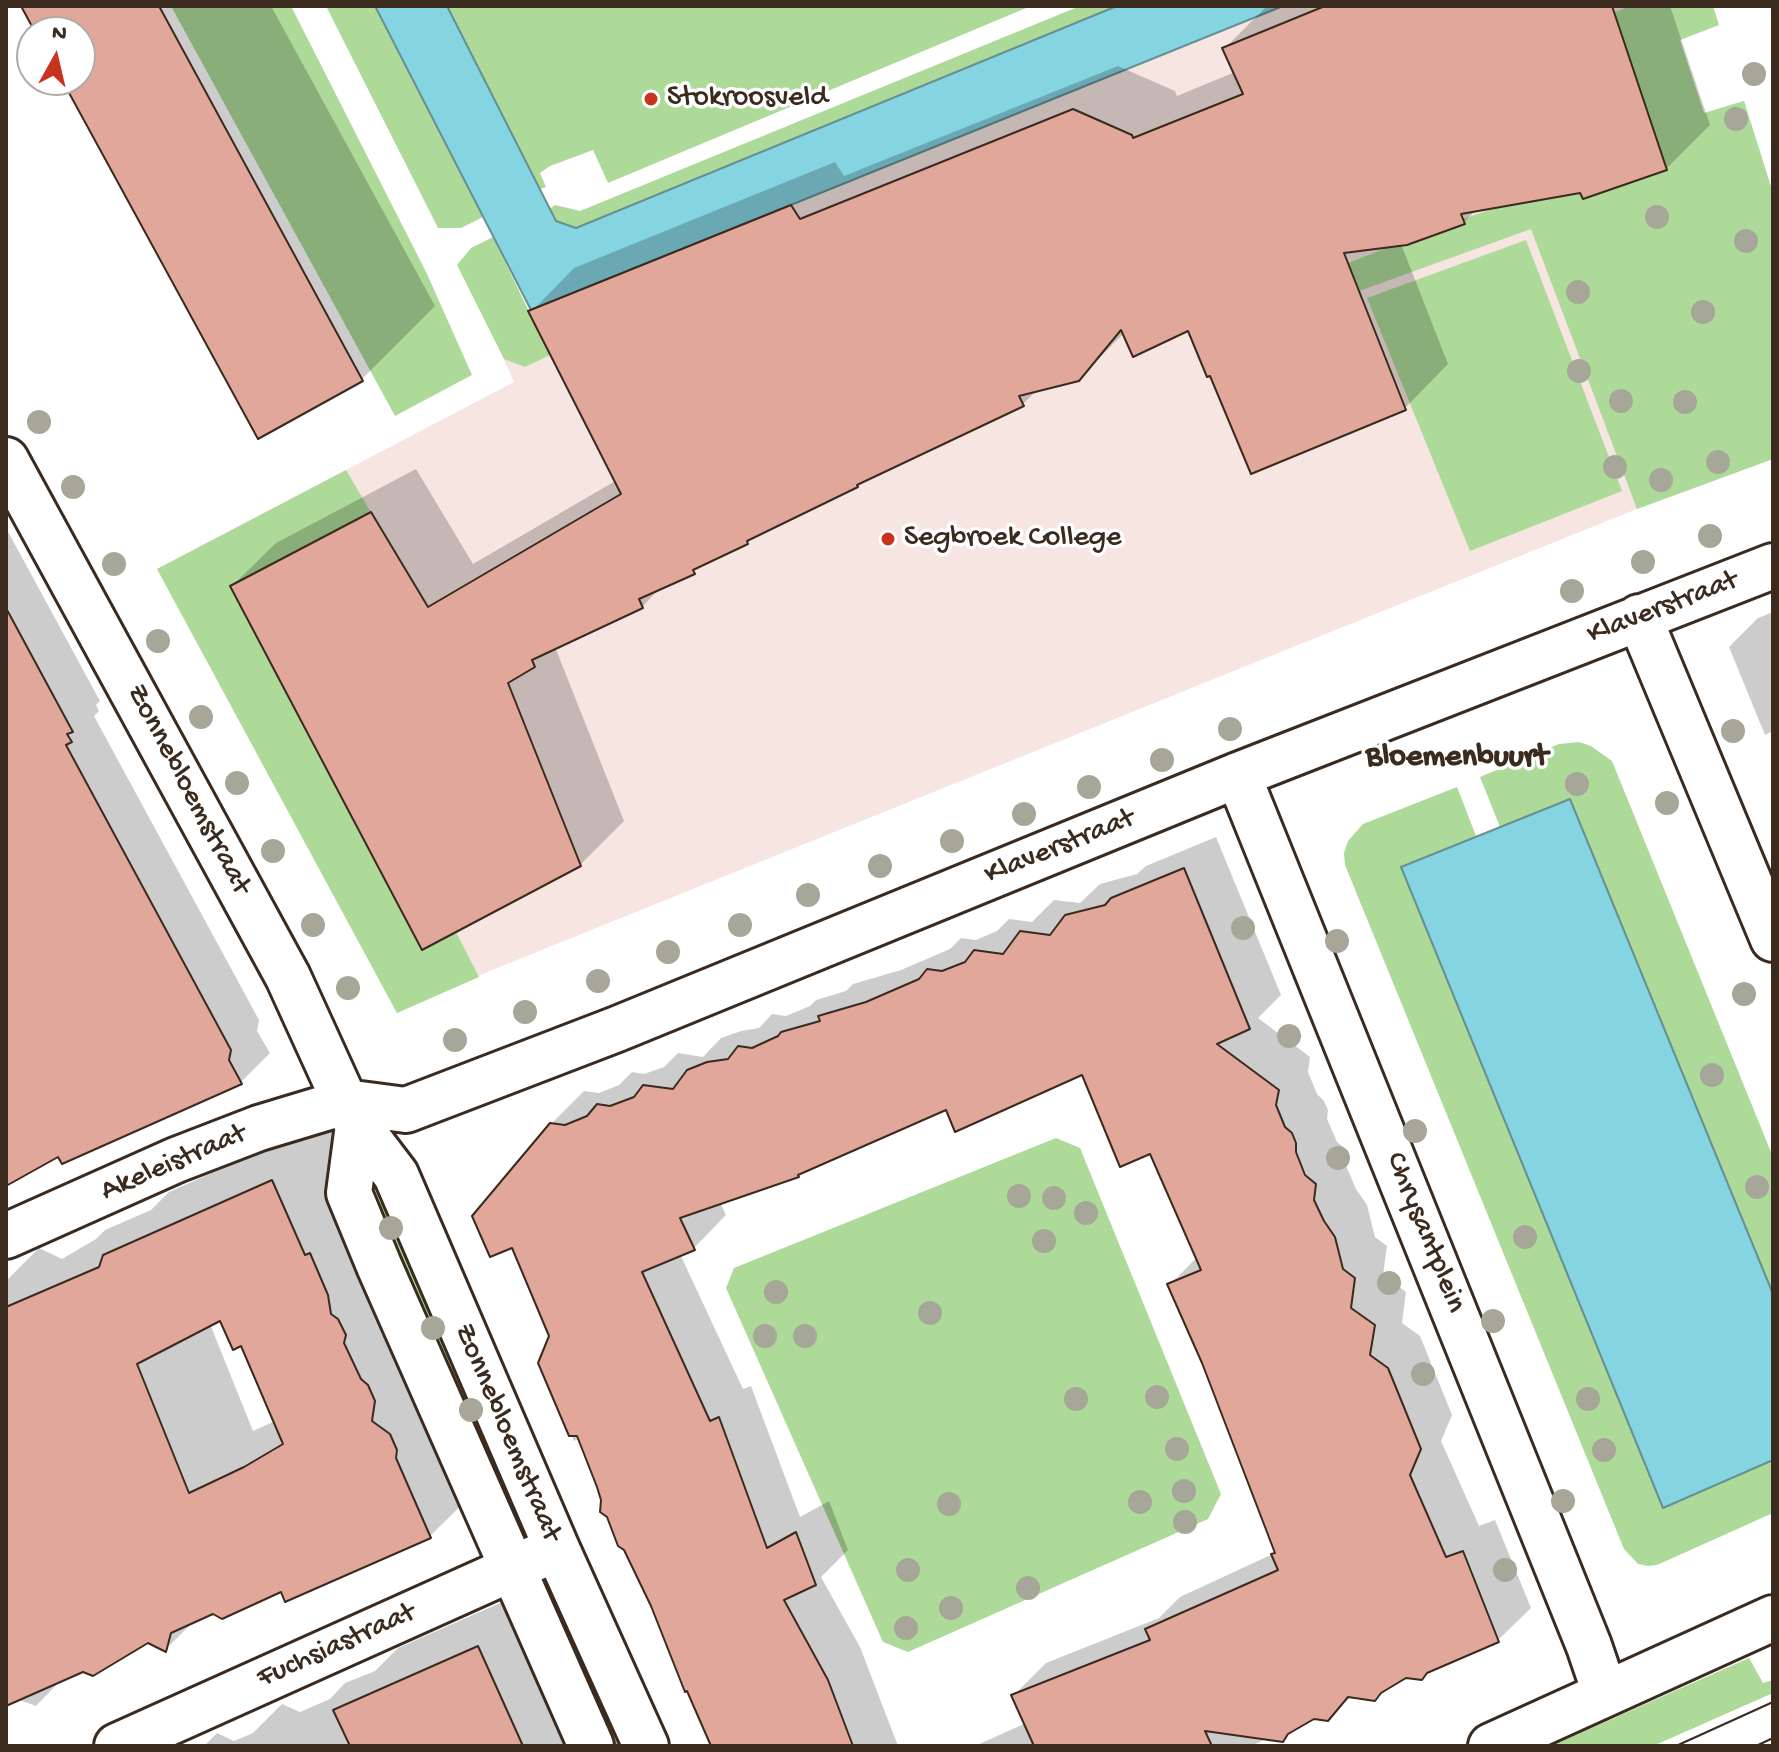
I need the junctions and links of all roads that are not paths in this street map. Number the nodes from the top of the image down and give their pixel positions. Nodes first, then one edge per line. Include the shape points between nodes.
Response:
1 (6, 460) edge
2 (1773, 566) edge
3 (1639, 617) junction
4 (1238, 775) junction
5 (1773, 939) edge
6 (352, 1114) junction
7 (6, 1236) edge
8 (557, 1549) junction
9 (513, 1568) junction
10 (1773, 1618) edge
11 (1605, 1693) junction
12 (117, 1746) edge
13 (591, 1746) edge
14 (646, 1746) edge
15 (1491, 1746) edge

1 - 6 street, Zonnebloemstraat via 288,977
2 - 3 street, Klaverstraat
3 - 4 street, Klaverstraat
3 - 5 street
4 - 6 street, Klaverstraat via 406,1110
4 - 11 street, Chrysantplein
6 - 7 street, Akeleistraat via 259,1128
6 - 8 street, Zonnebloemstraat via 396,1175
6 - 9 street, Zonnebloemstraat via 349,1193
8 - 9 street, Fuchsiastraat
8 - 14 street, Zonnebloemstraat
9 - 12 street, Fuchsiastraat
9 - 13 street, Zonnebloemstraat
10 - 11 street
11 - 15 street

